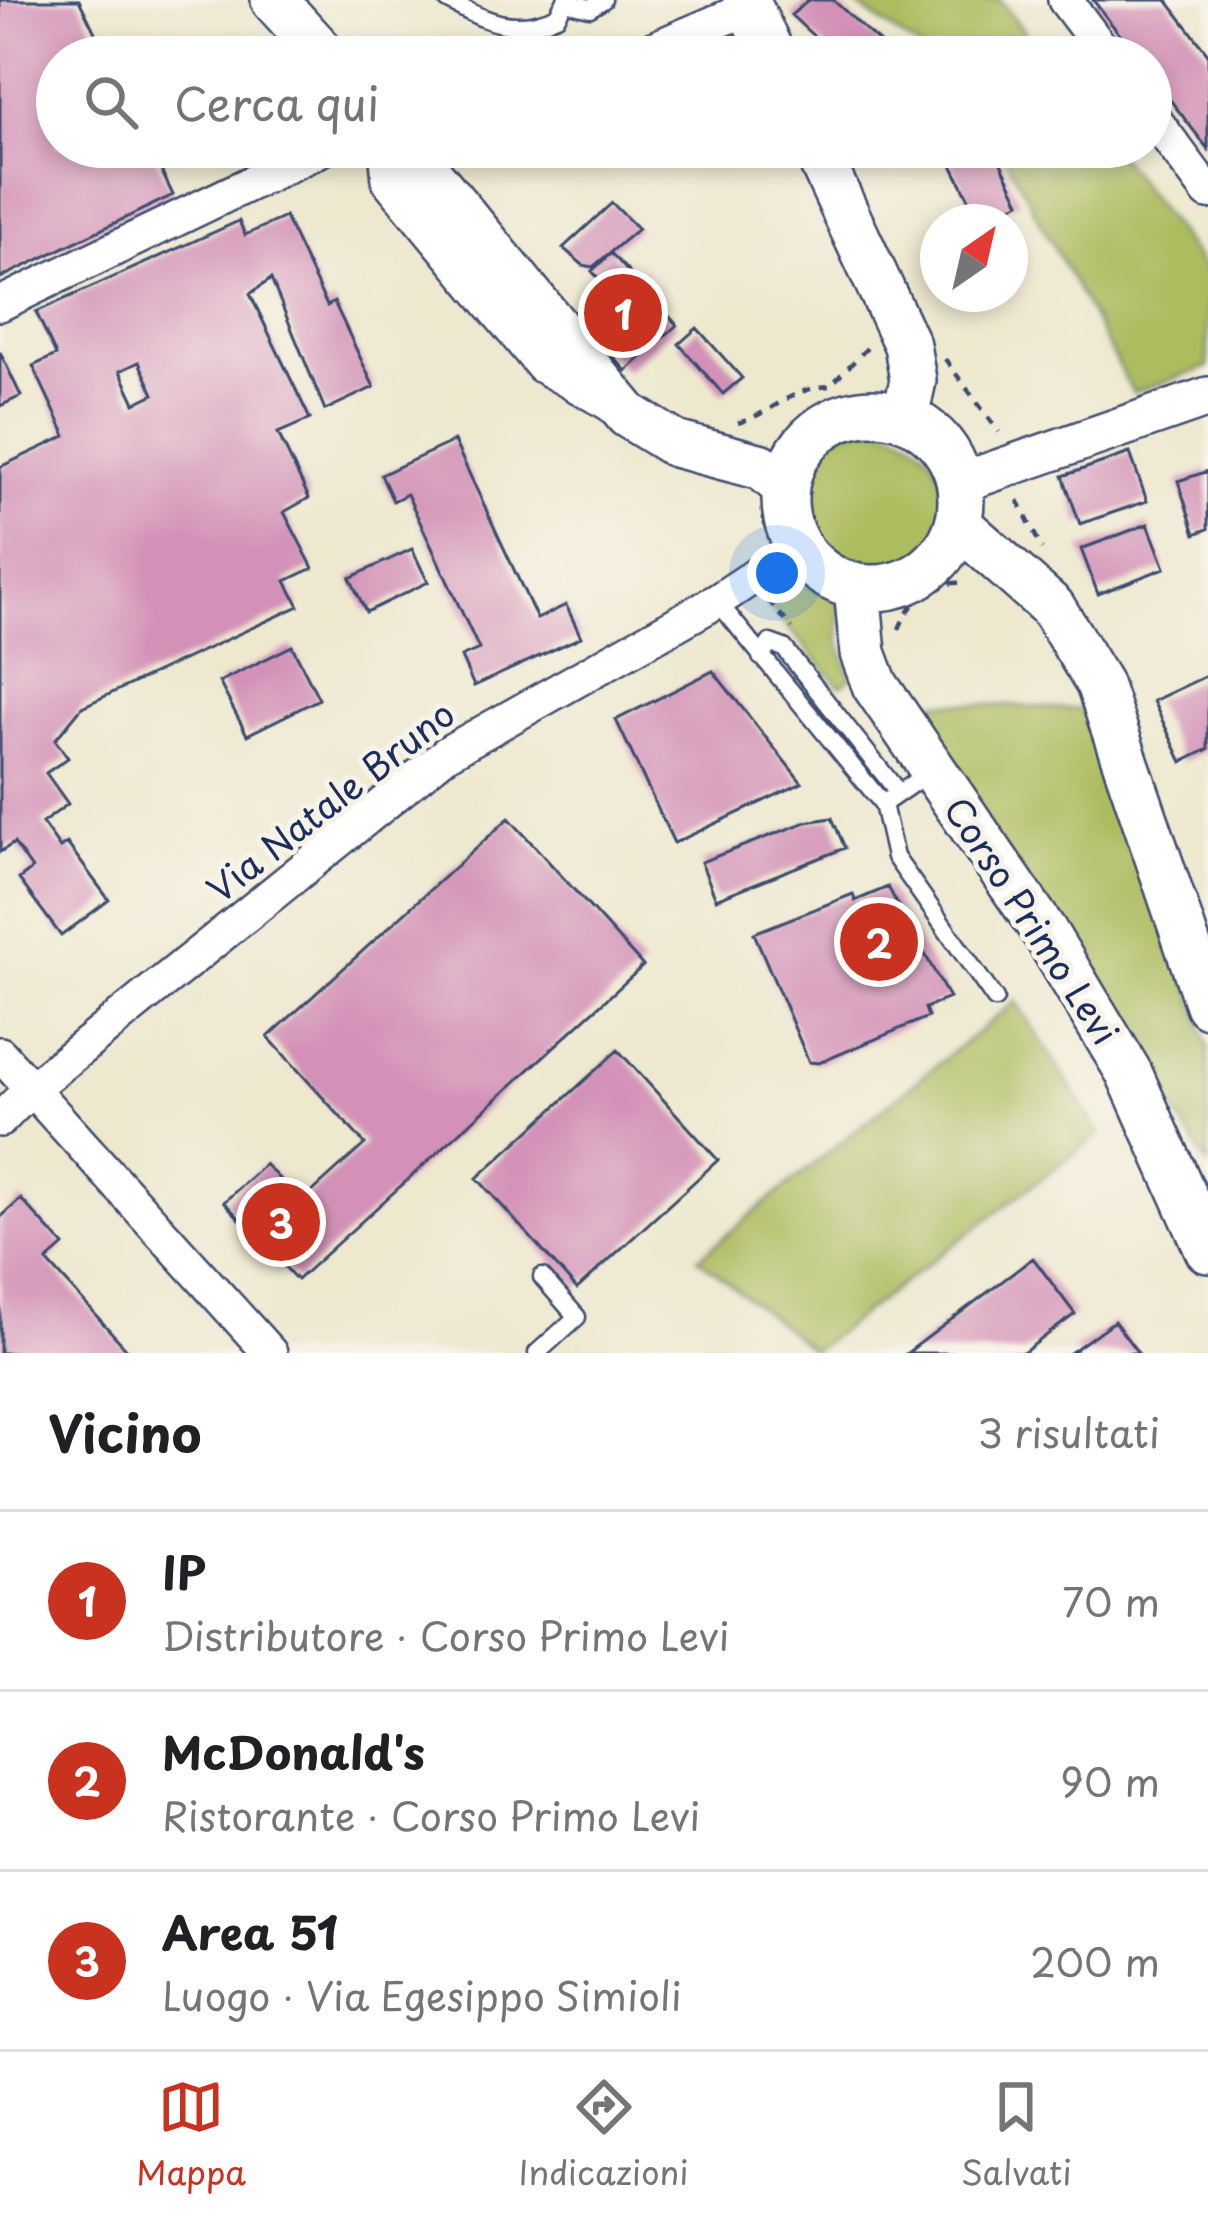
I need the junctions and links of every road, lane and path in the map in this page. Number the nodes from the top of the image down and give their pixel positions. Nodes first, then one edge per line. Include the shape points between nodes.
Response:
1 (274, 0) edge
2 (447, 0) edge
3 (603, 0) edge
4 (1065, 0) edge
5 (566, 1) edge
6 (748, 4) edge
7 (307, 36) edge
8 (679, 36) edge
9 (763, 36) edge
10 (1092, 36) edge
11 (1172, 143) edge
12 (282, 168) edge
13 (388, 168) edge
14 (424, 168) edge
15 (825, 168) edge
16 (1208, 192) edge
17 (0, 304) edge
18 (907, 345) junction
19 (1208, 397) edge
20 (628, 415) junction
21 (887, 415) junction
22 (809, 439) junction
23 (725, 457) junction
24 (1019, 463) junction
25 (786, 488) junction
26 (958, 491) junction
27 (798, 548) junction
28 (1048, 558) dead end
29 (750, 580) junction
30 (979, 584) dead end
31 (857, 587) junction
32 (717, 601) junction
33 (804, 641) dead end
34 (894, 643) dead end
35 (761, 657) junction
36 (915, 781) junction
37 (883, 804) junction
38 (994, 999) dead end
39 (1208, 1005) edge
40 (0, 1054) edge
41 (1129, 1073) junction
42 (33, 1087) junction
43 (0, 1120) edge
44 (1208, 1180) edge
45 (1208, 1250) edge
46 (542, 1277) dead end
47 (270, 1353) edge
48 (537, 1353) edge

1 - 7 main road
2 - 5 lane via 511,27 557,16
3 - 5 lane via 590,8
4 - 10 street
6 - 8 street
6 - 9 main road
11 - 16 street
12 - 17 street
13 - 20 street via 389,181 542,367
14 - 20 main road
15 - 18 main road
18 - 21 main road via 913,380
18 - 23 path via 863,350 830,386 800,388 768,414 710,429
18 - 24 path via 935,350 956,369
19 - 24 street
20 - 23 main road via 675,444
21 - 22 main road via 847,416
21 - 26 main road via 926,429
22 - 23 main road via 771,456
22 - 25 main road
23 - 25 main road via 763,467
24 - 26 street
24 - 28 path via 1028,490 1016,497
25 - 27 main road
26 - 31 main road via 931,568 883,588
26 - 39 main road via 1052,608 1099,684
27 - 29 street, Via Natale Bruno
27 - 31 main road via 824,573
29 - 32 street, Via Natale Bruno
29 - 33 path
30 - 34 path via 926,592 908,607
31 - 36 main road, Corso Primo Levi via 863,652
32 - 35 lane, Corso Primo Levi
32 - 42 street, Via Natale Bruno via 447,753
35 - 36 lane, Corso Primo Levi via 770,643 784,648
35 - 37 lane, Corso Primo Levi
36 - 37 lane, Corso Primo Levi
36 - 41 main road, Corso Primo Levi via 1045,933
37 - 38 lane, Corso Primo Levi via 895,857
40 - 42 street
41 - 44 main road, Corso Primo Levi
41 - 45 main road, Corso Primo Levi
42 - 43 street, Via Natale Bruno
42 - 47 street
46 - 48 lane via 578,1317

